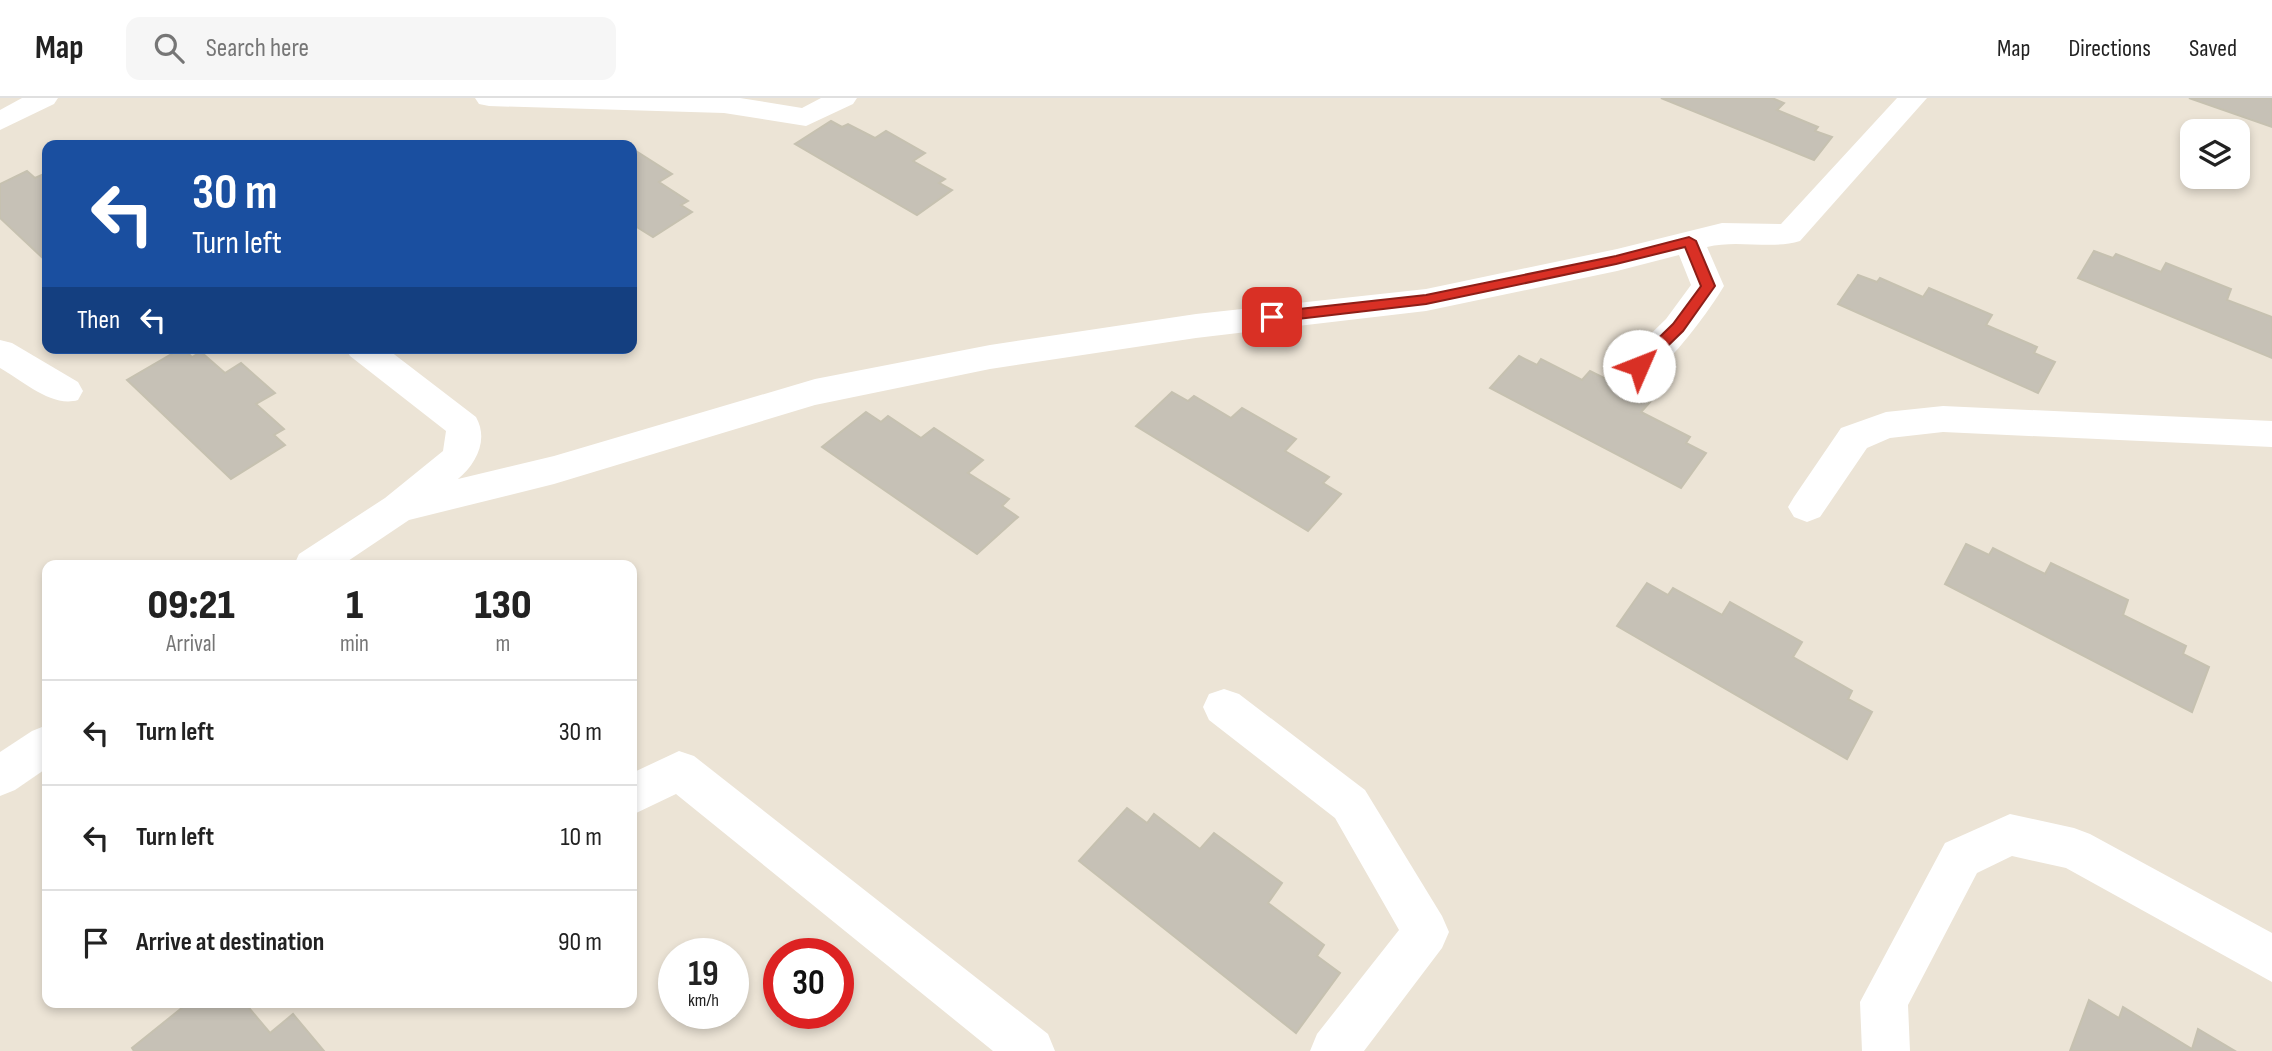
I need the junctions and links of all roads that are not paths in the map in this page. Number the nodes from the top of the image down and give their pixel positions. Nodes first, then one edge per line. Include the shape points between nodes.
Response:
1 (44, 98) edge
2 (489, 98) edge
3 (843, 98) edge
4 (1913, 98) edge
5 (0, 121) edge
6 (1689, 241) junction
7 (0, 352) edge
8 (370, 354) edge
9 (1639, 366) dead end
10 (66, 391) dead end
11 (2272, 434) edge
12 (1807, 507) dead end
13 (398, 508) junction
14 (320, 560) edge
15 (1224, 708) dead end
16 (42, 747) edge
17 (1, 774) edge
18 (637, 791) edge
19 (2272, 959) edge
20 (1031, 1051) edge
21 (1334, 1051) edge
22 (1886, 1051) edge

1 - 5 street
2 - 3 street via 724,104 806,117
4 - 6 street via 1789,234 1722,233
6 - 9 street via 1708,286 1678,327
6 - 13 street via 1426,300 1196,326 990,357 815,392 554,470
7 - 10 street
8 - 13 street via 464,426 460,457
11 - 12 street via 1943,419 1886,425 1854,438
13 - 14 street
15 - 21 street via 1350,804 1426,932
16 - 17 street
18 - 20 street via 679,770
19 - 22 street via 2074,849 2010,835 1961,858 1884,1002

